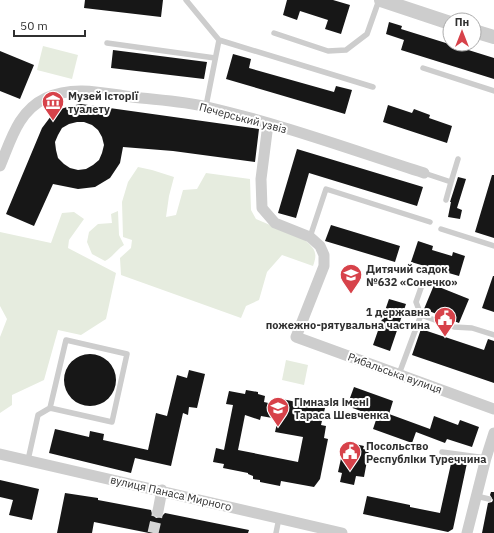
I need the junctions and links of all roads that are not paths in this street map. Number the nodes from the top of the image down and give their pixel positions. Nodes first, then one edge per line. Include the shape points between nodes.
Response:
1 (186, 0) edge
2 (380, 0) edge
3 (442, 20) edge
4 (274, 33) dead end
5 (482, 33) edge
6 (494, 37) edge
7 (219, 40) junction
8 (107, 43) dead end
9 (215, 58) junction
10 (423, 68) dead end
11 (372, 88) dead end
12 (494, 91) edge
13 (206, 106) junction
14 (268, 124) junction
15 (458, 159) dead end
16 (0, 166) edge
17 (424, 173) joint
18 (451, 182) junction
19 (446, 200) dead end
20 (430, 222) dead end
21 (440, 229) dead end
22 (310, 237) junction
23 (494, 246) edge
24 (422, 285) dead end
25 (421, 315) junction
26 (494, 335) edge
27 (399, 374) junction
28 (50, 408) junction
29 (494, 409) edge
30 (494, 433) edge
31 (442, 452) dead end
32 (0, 454) edge
33 (486, 458) junction
34 (28, 460) junction
35 (162, 490) junction
36 (476, 496) junction
37 (489, 499) dead end
38 (158, 511) tunnel mouth
39 (279, 518) junction
40 (321, 531) edge
41 (276, 533) edge
42 (342, 533) edge
43 (467, 533) edge

1 - 7 lane
2 - 3 street
2 - 4 lane via 367,34 346,50 328,51
5 - 6 street
7 - 9 lane
7 - 11 lane
8 - 9 lane
9 - 13 lane
10 - 12 lane
13 - 14 street, Печерський узвіз
13 - 16 street, Печерський узвіз via 90,91 68,91 46,98 31,107 20,119
14 - 17 street, Печерський узвіз
14 - 22 street via 261,180 262,208 274,223
15 - 18 lane
17 - 18 lane
18 - 19 lane
20 - 22 lane via 326,189
21 - 23 lane
22 - 27 street, Рибальська вулиця via 320,246 324,255 324,266 296,337
24 - 25 lane via 416,302
25 - 26 lane via 454,327 472,328
25 - 27 lane
27 - 29 street, Рибальська вулиця
28 - 28 lane via 66,340 128,354 112,422
28 - 34 lane via 38,415
30 - 33 street
31 - 33 lane
32 - 34 street, вулиця Панаса Мирного
33 - 36 street
34 - 35 street, вулиця Панаса Мирного
35 - 38 street
35 - 39 street, вулиця Панаса Мирного
36 - 37 lane
36 - 43 street
39 - 40 street, вулиця Панаса Мирного
39 - 41 lane
40 - 42 street, вулиця Панаса Мирного

